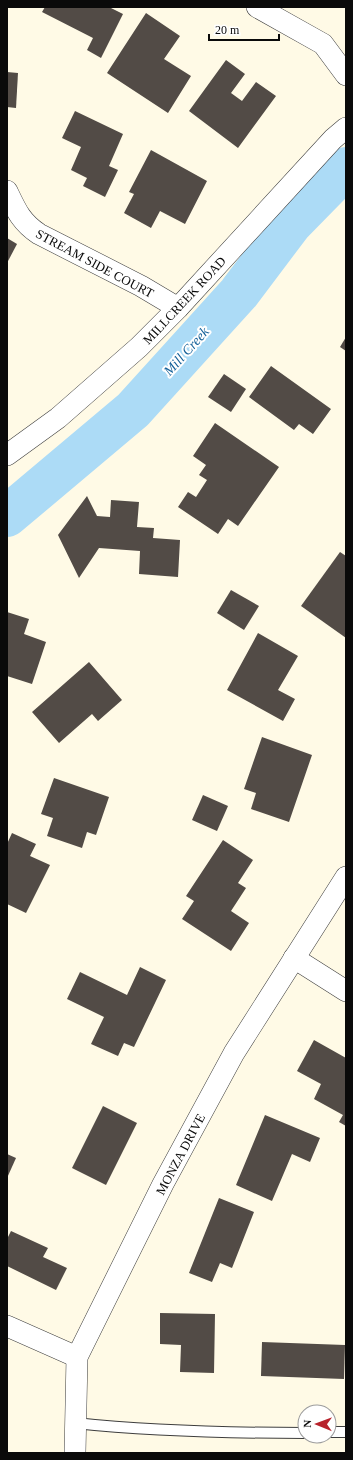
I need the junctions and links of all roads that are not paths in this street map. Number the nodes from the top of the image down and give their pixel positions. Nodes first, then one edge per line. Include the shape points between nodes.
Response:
1 (257, 7) edge
2 (346, 75) edge
3 (346, 128) edge
4 (7, 191) edge
5 (178, 308) junction
6 (7, 455) edge
7 (346, 877) edge
8 (294, 958) junction
9 (346, 991) edge
10 (7, 1326) edge
11 (77, 1357) junction
12 (75, 1423) junction
13 (297, 1433) edge
14 (75, 1453) edge

1 - 2 street via 323,44
3 - 5 street, MILLCREEK ROAD via 332,139
4 - 5 street, STREAM SIDE COURT via 20,218 28,227
5 - 6 street, MILLCREEK ROAD via 95,388
7 - 8 street, MONZA DRIVE
8 - 9 street
8 - 11 street, MONZA DRIVE via 231,1060 164,1184
10 - 11 street
11 - 12 street, MONZA DRIVE
12 - 13 lane via 126,1428
12 - 14 street, MONZA DRIVE

